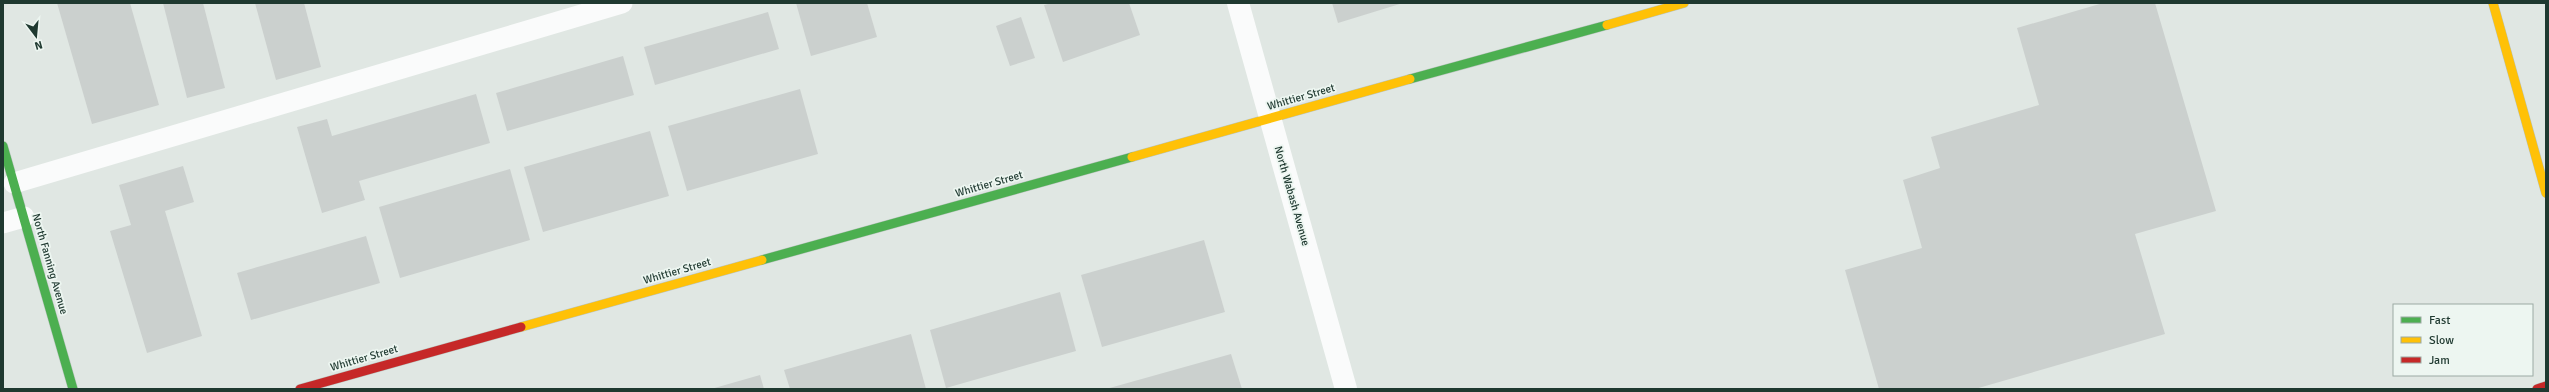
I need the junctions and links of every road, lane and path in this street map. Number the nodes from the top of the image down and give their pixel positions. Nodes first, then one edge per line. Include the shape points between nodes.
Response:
1 (622, 3) edge
2 (1238, 3) edge
3 (1684, 3) edge
4 (2493, 3) edge
5 (1270, 119) junction
6 (3, 146) edge
7 (14, 183) junction
8 (2546, 193) edge
9 (24, 217) junction
10 (3, 223) edge
11 (2546, 386) edge
12 (73, 389) edge
13 (300, 389) edge
14 (1346, 389) edge
15 (2537, 389) edge

1 - 7 lane
2 - 5 street, North Wabash Avenue
3 - 5 street, Whittier Street
4 - 8 street
5 - 13 street, Whittier Street
5 - 14 street, North Wabash Avenue
6 - 7 street, North Fanning Avenue
7 - 9 street, North Fanning Avenue
9 - 10 lane
9 - 12 street, North Fanning Avenue
11 - 15 street

